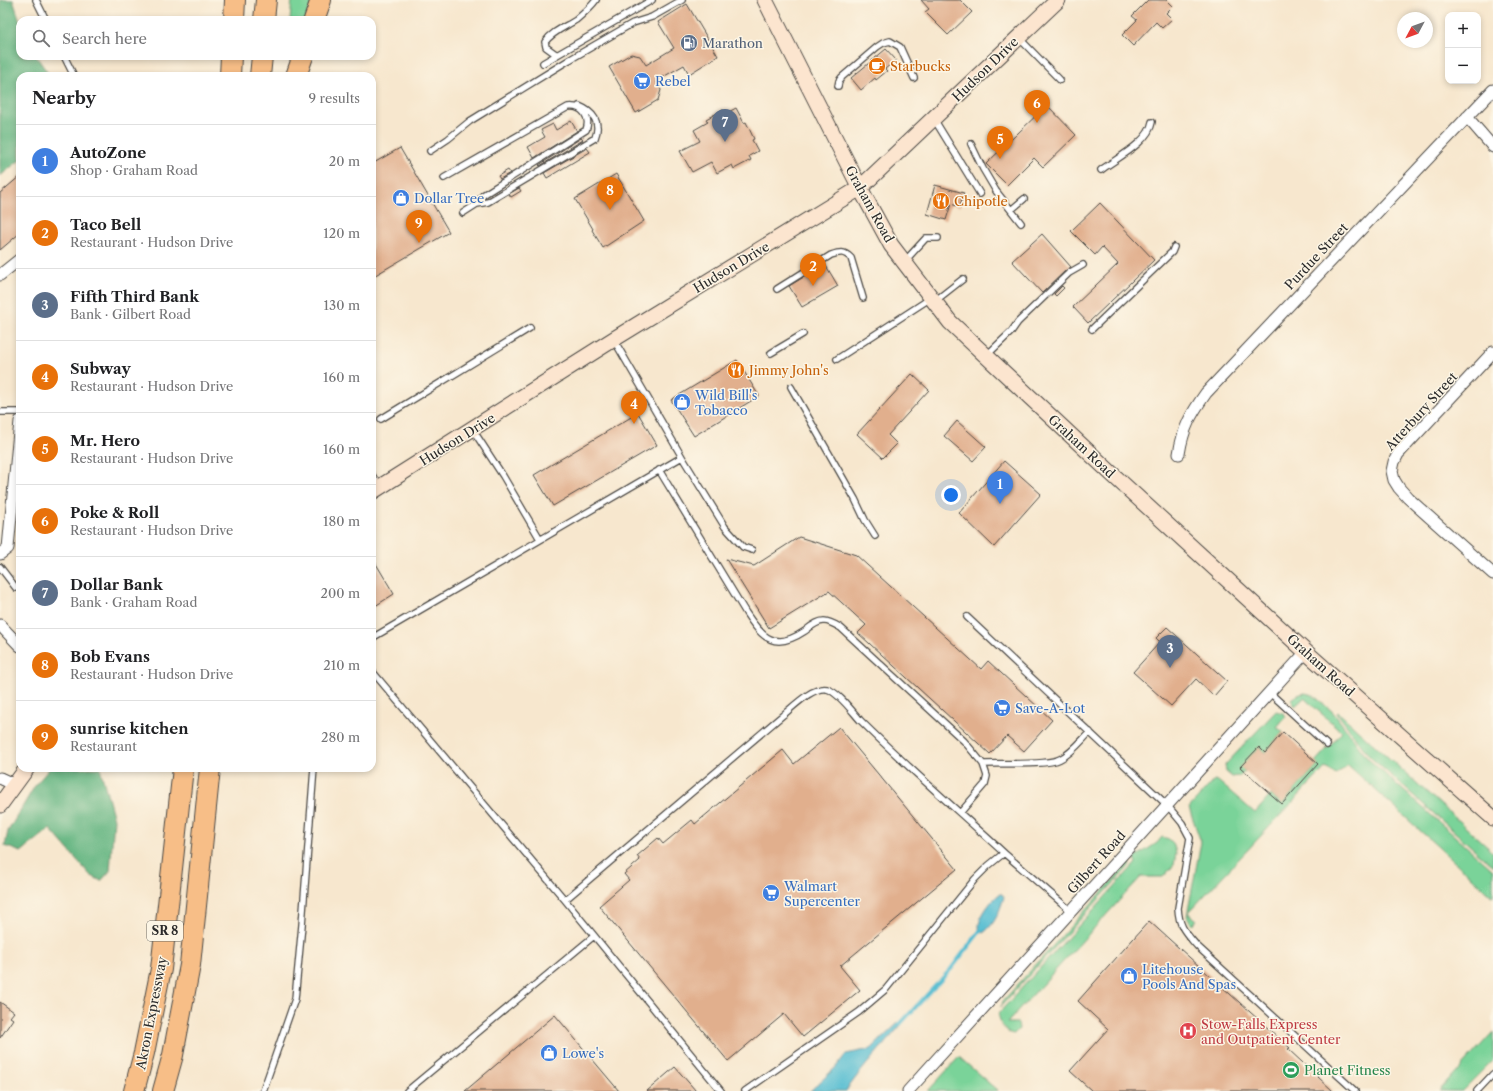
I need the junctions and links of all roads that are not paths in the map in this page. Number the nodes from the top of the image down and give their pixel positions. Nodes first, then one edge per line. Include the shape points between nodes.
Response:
1 (36, 0) edge
2 (235, 0) edge
3 (266, 0) edge
4 (321, 0) edge
5 (596, 0) edge
6 (652, 0) edge
7 (682, 0) edge
8 (765, 0) edge
9 (1058, 0) edge
10 (44, 16) edge
11 (234, 16) edge
12 (264, 16) edge
13 (315, 16) edge
14 (1018, 37) junction
15 (557, 55) junction
16 (66, 60) edge
17 (231, 60) edge
18 (262, 60) edge
19 (302, 60) edge
20 (543, 63) dead end
21 (72, 72) edge
22 (230, 72) edge
23 (260, 72) edge
24 (297, 72) edge
25 (914, 78) dead end
26 (1060, 80) dead end
27 (838, 86) dead end
28 (1493, 90) edge
29 (574, 106) junction
30 (1467, 117) junction
31 (933, 118) junction
32 (1152, 122) dead end
33 (971, 144) dead end
34 (1493, 147) edge
35 (430, 151) dead end
36 (1101, 170) dead end
37 (444, 178) dead end
38 (860, 188) junction
39 (980, 194) dead end
40 (1024, 200) dead end
41 (477, 204) junction
42 (1011, 210) junction
43 (463, 213) dead end
44 (1021, 223) dead end
45 (938, 238) dead end
46 (1174, 248) dead end
47 (16, 262) edge
48 (904, 262) junction
49 (1083, 265) dead end
50 (0, 276) edge
51 (963, 279) dead end
52 (777, 289) dead end
53 (863, 298) dead end
54 (932, 300) junction
55 (530, 328) dead end
56 (1092, 329) dead end
57 (803, 334) dead end
58 (614, 339) junction
59 (1493, 352) edge
60 (771, 353) dead end
61 (985, 357) junction
62 (837, 359) dead end
63 (791, 387) dead end
64 (0, 412) edge
65 (16, 412) edge
66 (381, 419) dead end
67 (472, 429) junction
68 (1179, 454) dead end
69 (682, 457) junction
70 (16, 463) edge
71 (659, 470) junction
72 (376, 484) edge
73 (875, 536) dead end
74 (540, 539) junction
75 (752, 550) dead end
76 (0, 554) edge
77 (0, 567) edge
78 (1493, 574) edge
79 (16, 588) edge
80 (967, 617) dead end
81 (1, 627) edge
82 (376, 636) edge
83 (16, 642) edge
84 (1306, 652) junction
85 (376, 676) edge
86 (1270, 693) junction
87 (1090, 732) junction
88 (1327, 745) dead end
89 (983, 764) junction
90 (24, 772) edge
91 (183, 772) edge
92 (210, 772) edge
93 (314, 772) edge
94 (0, 778) edge
95 (15, 785) junction
96 (0, 805) edge
97 (1167, 805) junction
98 (960, 813) junction
99 (1493, 818) edge
100 (1004, 853) junction
101 (565, 900) junction
102 (1071, 911) junction
103 (594, 936) junction
104 (1493, 1074) edge
105 (134, 1091) edge
106 (163, 1091) edge
107 (263, 1091) edge
108 (407, 1091) edge
109 (722, 1091) edge
110 (745, 1091) edge
111 (908, 1091) edge
112 (1356, 1091) edge
113 (1477, 1091) edge

1 - 10 lane
2 - 11 highway
3 - 12 highway
4 - 13 highway
5 - 15 lane via 576,20 558,30 545,42 546,47
6 - 15 lane
7 - 35 lane via 652,17 633,23 569,60 470,121
8 - 38 main road, Graham Road
9 - 14 main road, Hudson Drive
14 - 26 lane
14 - 31 main road, Hudson Drive
15 - 20 lane
16 - 21 lane
17 - 22 highway
18 - 23 highway
19 - 24 highway
25 - 27 lane via 900,47 890,41 877,47 848,71
28 - 30 street, Purdue Street
29 - 37 lane via 568,107
29 - 41 lane via 581,109 588,118 586,130 483,194
29 - 41 lane via 587,109 595,119 599,130 595,138 488,202
30 - 34 street
30 - 68 street, Purdue Street via 1206,393 1191,414 1181,440
31 - 38 main road, Hudson Drive
31 - 39 lane
32 - 36 lane via 1146,136
33 - 42 lane via 983,169
38 - 48 main road, Graham Road
38 - 58 main road, Hudson Drive
40 - 42 lane
41 - 43 lane
42 - 44 lane
45 - 48 lane via 926,238
46 - 56 lane
47 - 50 street
48 - 54 main road, Graham Road
49 - 61 lane via 1069,273
51 - 54 lane
52 - 53 lane via 840,252 851,258
54 - 61 main road, Graham Road
54 - 62 lane
55 - 66 lane
57 - 60 lane
58 - 67 main road, Hudson Drive
58 - 69 lane
59 - 78 street, Atterbury Street via 1398,454 1392,471 1394,480 1408,498
61 - 84 main road, Graham Road
63 - 73 lane
64 - 65 lane
67 - 72 main road, Hudson Drive
67 - 74 lane
69 - 71 lane
69 - 75 lane via 725,527 743,547
70 - 76 street via 8,548
71 - 74 lane
71 - 89 lane via 746,613 764,637 780,642 823,621 841,628 964,741
74 - 82 lane
77 - 79 lane
80 - 87 lane
81 - 83 street
84 - 86 street, Gilbert Road
84 - 99 main road, Graham Road
85 - 101 lane
86 - 88 lane
86 - 97 street, Gilbert Road
87 - 89 lane via 1060,759 1049,763
87 - 97 lane
89 - 98 lane via 987,776 985,784
90 - 95 main road
91 - 105 highway, Akron Expressway / SR 8 via 162,969
92 - 106 highway, SR 8 via 190,965
93 - 107 lane via 295,999
94 - 95 street
95 - 96 main road
97 - 102 street, Gilbert Road
97 - 112 lane via 1182,823 1190,838 1178,908 1183,930 1197,946
98 - 100 lane
98 - 101 lane via 866,726 835,693 817,689
100 - 102 lane
100 - 110 lane via 975,879 886,989 860,1012
101 - 103 lane
102 - 111 street, Gilbert Road
103 - 108 lane
103 - 109 lane
104 - 113 lane

